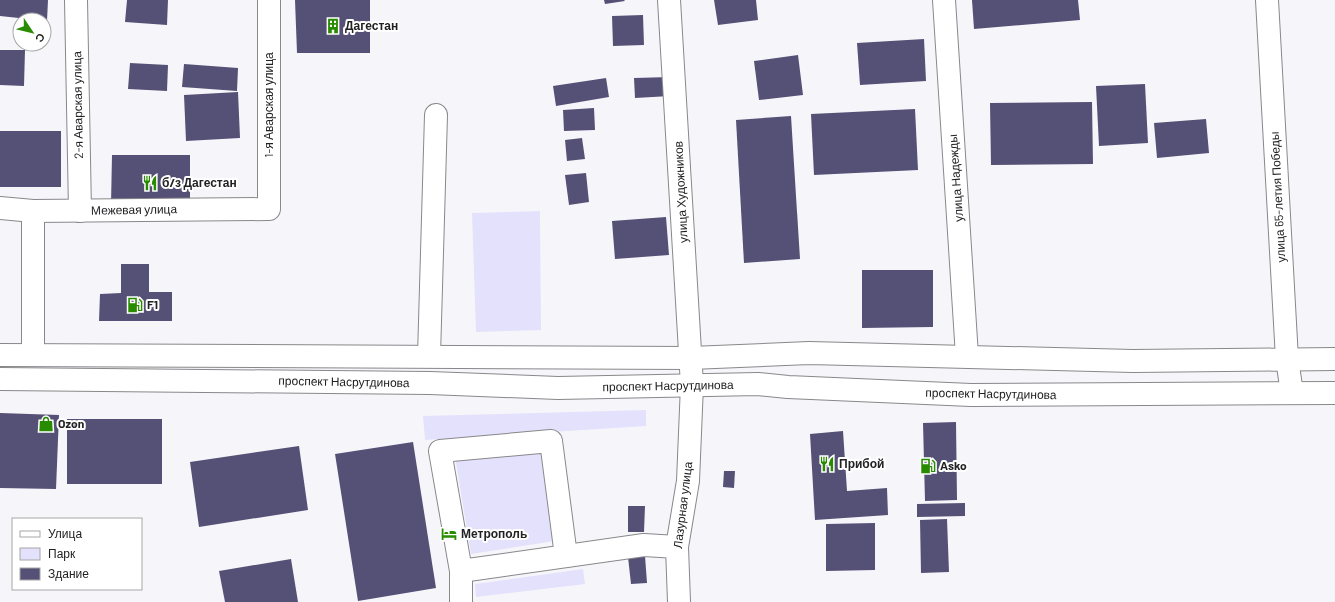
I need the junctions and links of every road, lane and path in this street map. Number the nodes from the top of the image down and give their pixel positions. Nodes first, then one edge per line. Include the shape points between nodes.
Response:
1 (76, 0) edge
2 (269, 0) edge
3 (669, 0) edge
4 (944, 0) edge
5 (1267, 0) edge
6 (436, 115) dead end
7 (0, 208) edge
8 (269, 209) joint
9 (32, 211) junction
10 (80, 211) junction
11 (0, 355) edge
12 (33, 356) junction
13 (429, 356) junction
14 (967, 356) junction
15 (691, 358) junction
16 (1287, 359) junction
17 (1335, 359) edge
18 (0, 379) edge
19 (692, 385) junction
20 (1292, 393) junction
21 (1335, 393) edge
22 (677, 547) junction
23 (566, 556) junction
24 (462, 571) junction
25 (461, 602) edge
26 (679, 602) edge

1 - 10 main road, 2-я Аварская улица
2 - 8 main road, 1-я Аварская улица
3 - 15 main road, улица Художников
4 - 14 main road, улица Надежды
5 - 16 main road, улица 65-летия Победы
6 - 13 main road
7 - 9 main road, Межевая улица
8 - 10 main road, Межевая улица
9 - 10 main road, Межевая улица
9 - 12 main road
11 - 12 main road, проспект Насрутдинова
12 - 13 main road, проспект Насрутдинова
13 - 15 main road, проспект Насрутдинова
14 - 15 main road, проспект Насрутдинова via 809,353
14 - 16 main road, проспект Насрутдинова via 1133,361
15 - 19 main road, улица Художников
16 - 17 main road, проспект Насрутдинова
16 - 20 main road, улица 65-летия Победы
18 - 19 main road, проспект Насрутдинова via 430,383 558,388
19 - 20 main road, проспект Насрутдинова via 758,384 972,395
19 - 22 main road, Лазурная улица via 688,481
20 - 21 main road, проспект Насрутдинова
22 - 23 main road via 644,545
22 - 26 main road, Лазурная улица
23 - 24 main road
23 - 24 main road via 551,441 440,450
24 - 25 main road

